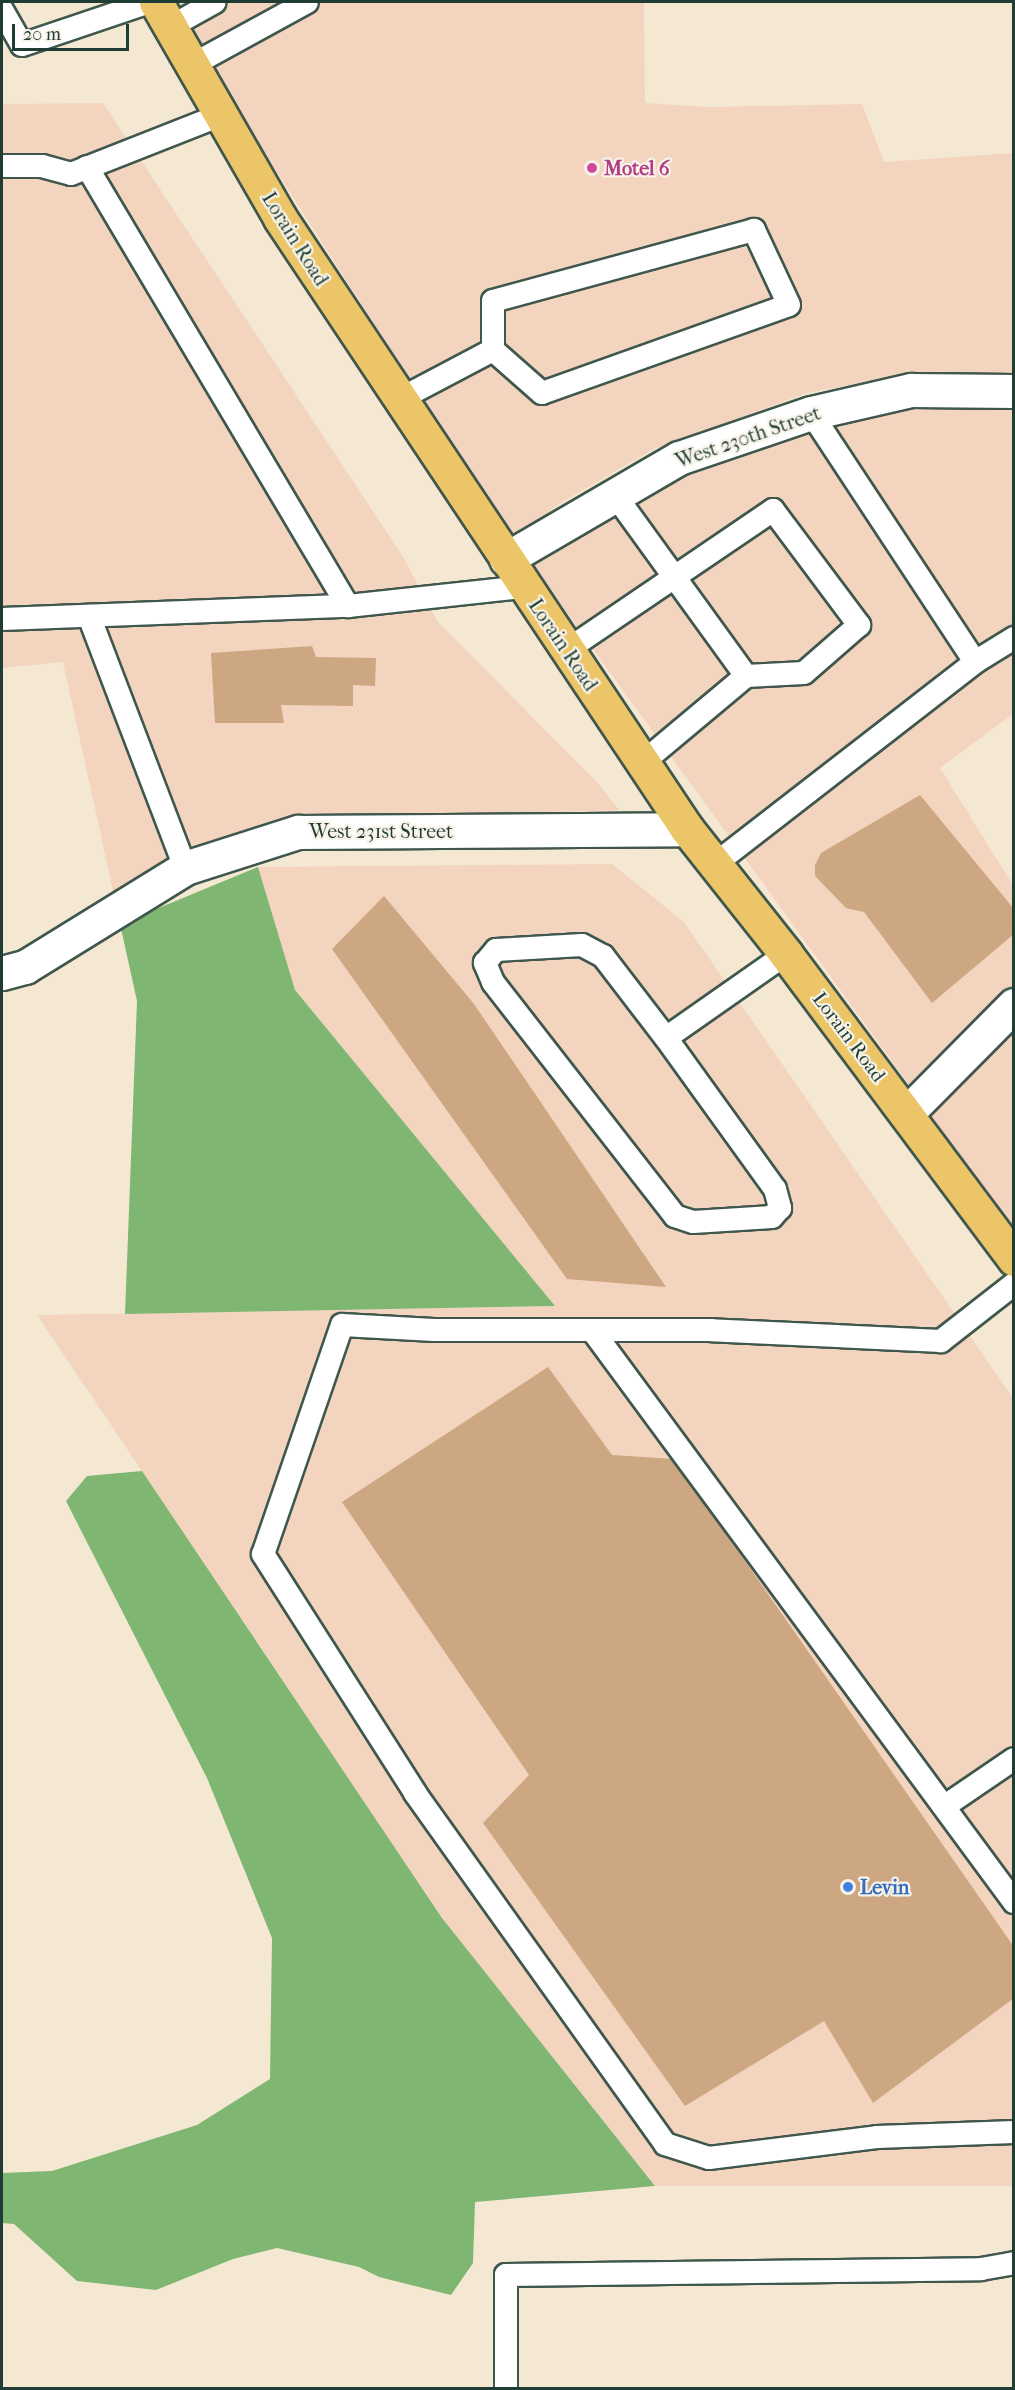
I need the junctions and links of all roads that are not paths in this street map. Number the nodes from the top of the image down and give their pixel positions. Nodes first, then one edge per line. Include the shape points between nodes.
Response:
1 (150, 2) edge
2 (215, 2) edge
3 (307, 2) edge
4 (2, 10) edge
5 (163, 14) edge
6 (12, 46) edge
7 (192, 65) junction
8 (221, 115) junction
9 (2, 166) edge
10 (87, 167) junction
11 (493, 350) junction
12 (1014, 391) edge
13 (400, 399) junction
14 (811, 413) junction
15 (615, 495) junction
16 (506, 559) junction
17 (674, 577) junction
18 (524, 587) junction
19 (348, 606) junction
20 (89, 616) junction
21 (2, 619) edge
22 (1014, 638) edge
23 (567, 650) junction
24 (975, 662) junction
25 (746, 676) junction
26 (643, 762) junction
27 (687, 829) junction
28 (715, 864) junction
29 (185, 868) junction
30 (786, 954) junction
31 (2, 972) edge
32 (1014, 1005) edge
33 (666, 1038) junction
34 (907, 1113) junction
35 (1014, 1259) edge
36 (1014, 1284) edge
37 (592, 1330) junction
38 (1014, 1759) edge
39 (945, 1806) junction
40 (1014, 1902) edge
41 (1014, 2132) edge
42 (1014, 2263) edge
43 (506, 2388) edge

1 - 6 lane
2 - 5 lane
3 - 7 lane
4 - 6 lane
5 - 7 main road, Lorain Road
7 - 8 main road, Lorain Road
8 - 10 lane
8 - 13 main road, Lorain Road via 280,218
9 - 10 lane via 42,166 71,174
10 - 19 lane
11 - 11 lane via 542,393 789,305 754,230 493,301
11 - 13 lane
12 - 14 street, West 230th Street via 911,390
13 - 16 main road, Lorain Road
14 - 15 street, West 230th Street via 679,458
14 - 24 lane
15 - 16 street, West 230th Street
15 - 17 lane
16 - 18 main road, Lorain Road
17 - 23 lane
17 - 25 lane
17 - 25 lane via 773,510 859,624 804,673
18 - 19 lane
18 - 23 main road, Lorain Road
19 - 20 lane
20 - 21 lane
20 - 29 lane
22 - 24 lane
23 - 26 main road, Lorain Road
24 - 28 lane
25 - 26 lane
26 - 27 main road, Lorain Road
27 - 28 main road, Lorain Road
27 - 29 street, West 231st Street via 298,832
28 - 30 main road, Lorain Road
29 - 31 street, West 231st Street via 25,967
30 - 33 lane
30 - 34 main road, Lorain Road
32 - 34 street
33 - 33 lane via 603,957 582,945 496,950 485,963 492,982 675,1216 693,1222 772,1217 780,1208 776,1188
34 - 35 main road, Lorain Road
36 - 37 lane via 941,1341 711,1330
37 - 39 lane
37 - 41 lane via 434,1330 342,1325 263,1554 415,1793 665,2144 709,2158 877,2137
38 - 39 lane
39 - 40 lane
42 - 43 lane via 981,2269 506,2276

